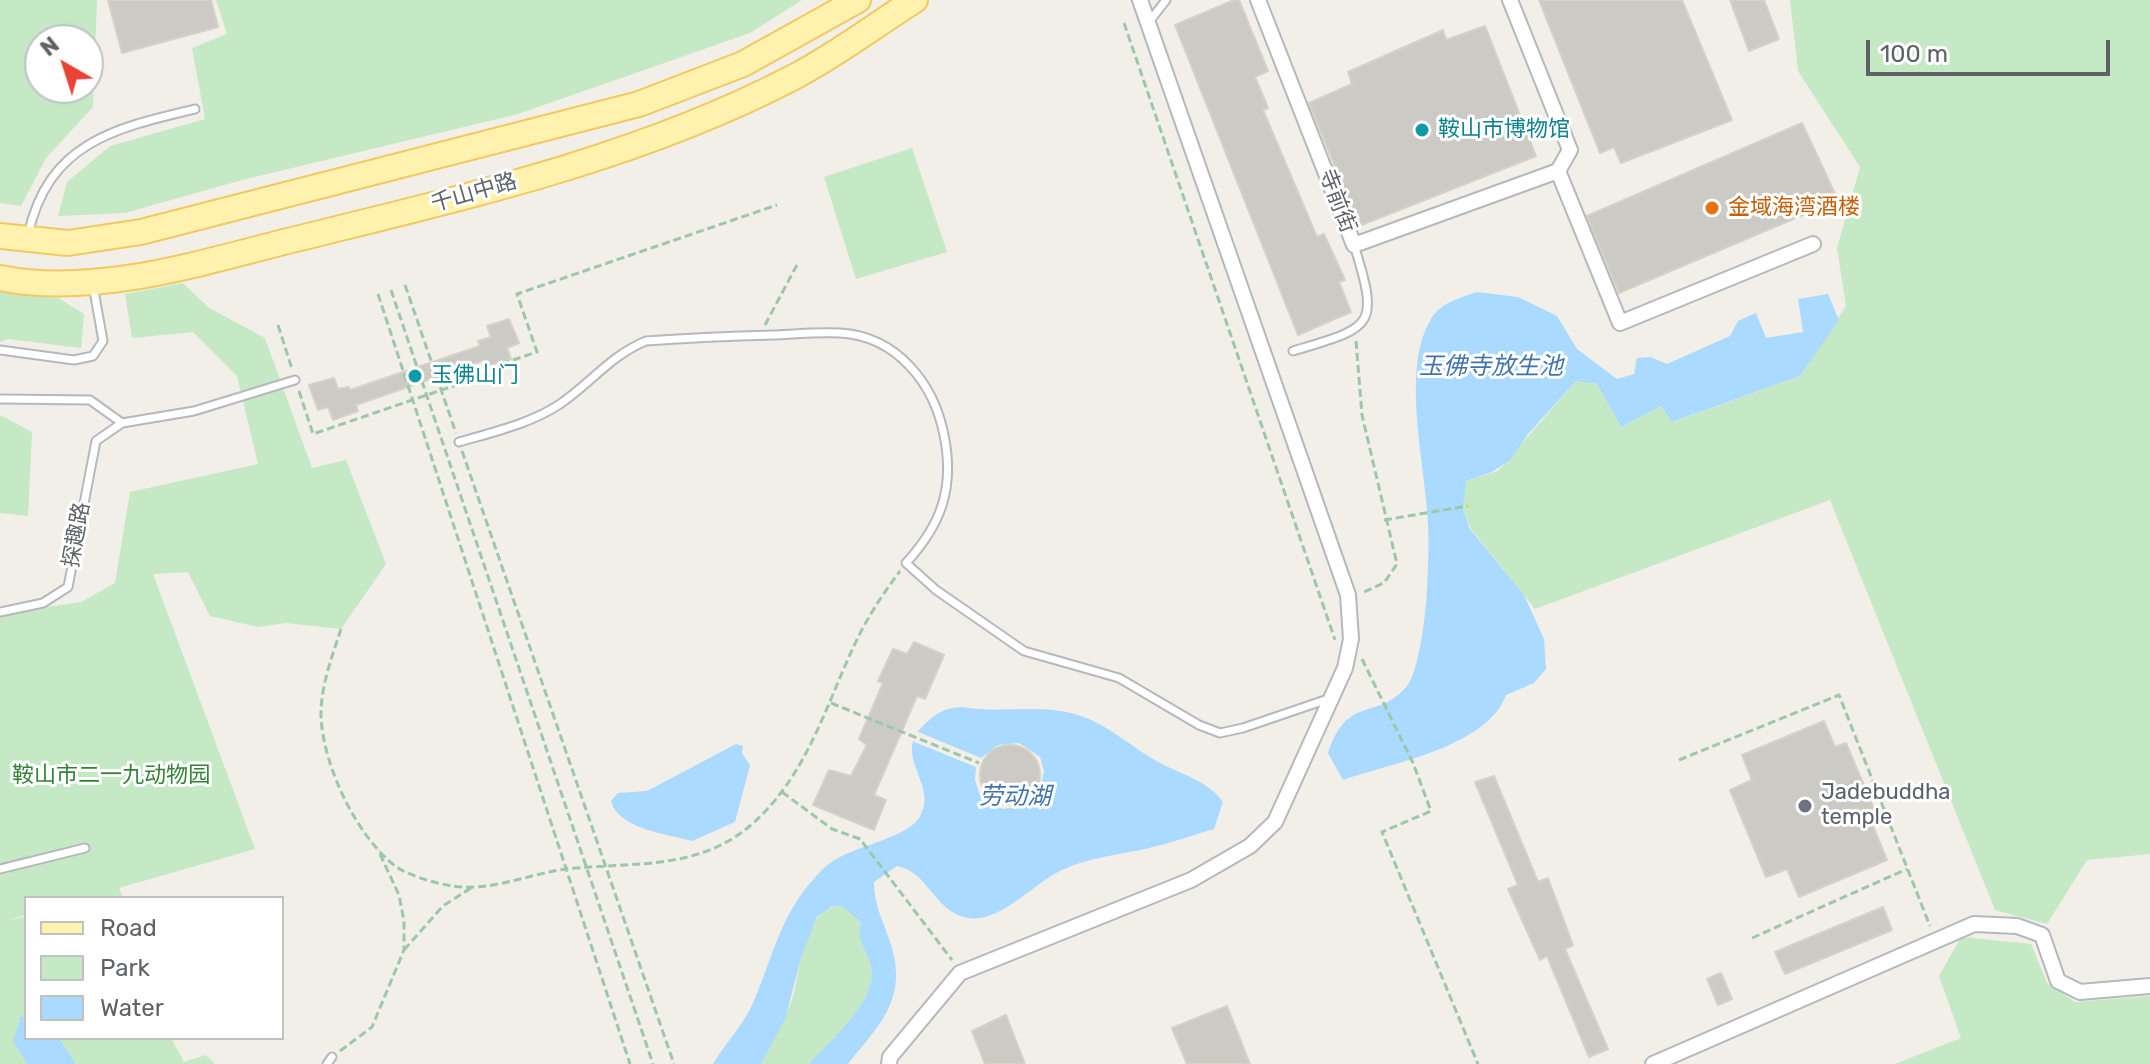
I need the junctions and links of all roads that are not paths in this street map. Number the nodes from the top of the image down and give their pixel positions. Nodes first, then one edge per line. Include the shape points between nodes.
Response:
1 (858, 0) edge
2 (915, 0) edge
3 (1140, 0) edge
4 (1166, 0) edge
5 (1258, 0) edge
6 (1510, 0) edge
7 (1148, 23) junction
8 (195, 109) dead end
9 (1558, 171) junction
10 (0, 236) edge
11 (27, 241) junction
12 (1813, 244) dead end
13 (1354, 245) junction
14 (0, 278) edge
15 (93, 283) junction
16 (0, 350) edge
17 (1293, 351) dead end
18 (295, 380) road end
19 (0, 399) edge
20 (122, 423) junction
21 (459, 442) road end
22 (0, 612) edge
23 (1330, 698) junction
24 (85, 848) dead end
25 (0, 869) edge
26 (2150, 986) edge
27 (889, 1064) edge
28 (1653, 1064) edge

1 - 11 main road, 千山中路 via 743,64 639,104 141,232 68,243
2 - 15 main road, 千山中路 via 794,77 666,135 480,193 193,265
3 - 7 street
4 - 7 lane
5 - 13 street, 寺前街
6 - 9 street via 1570,150
7 - 23 street via 1348,595 1351,639 1345,668
8 - 11 lane via 122,126 70,157 49,180 34,209
9 - 12 street via 1620,323
9 - 13 street, 寺前街
10 - 11 main road, 千山中路
13 - 17 lane via 1369,293 1365,320 1355,329
14 - 15 main road, 千山中路
15 - 16 lane via 103,341 93,356 74,360
18 - 20 lane via 194,411
19 - 20 lane via 90,400
20 - 22 lane, 探趣路 via 96,441 68,587 43,603
21 - 23 lane via 536,418 579,390 625,349 646,341 843,333 879,343 911,366 938,406 947,448 946,494 930,537 906,563 936,590 1024,651 1119,678 1220,733
23 - 27 street via 1275,822 1250,846 1191,880 960,973
24 - 25 lane
26 - 28 street via 2080,992 2058,981 2042,935 2017,926 1974,924

